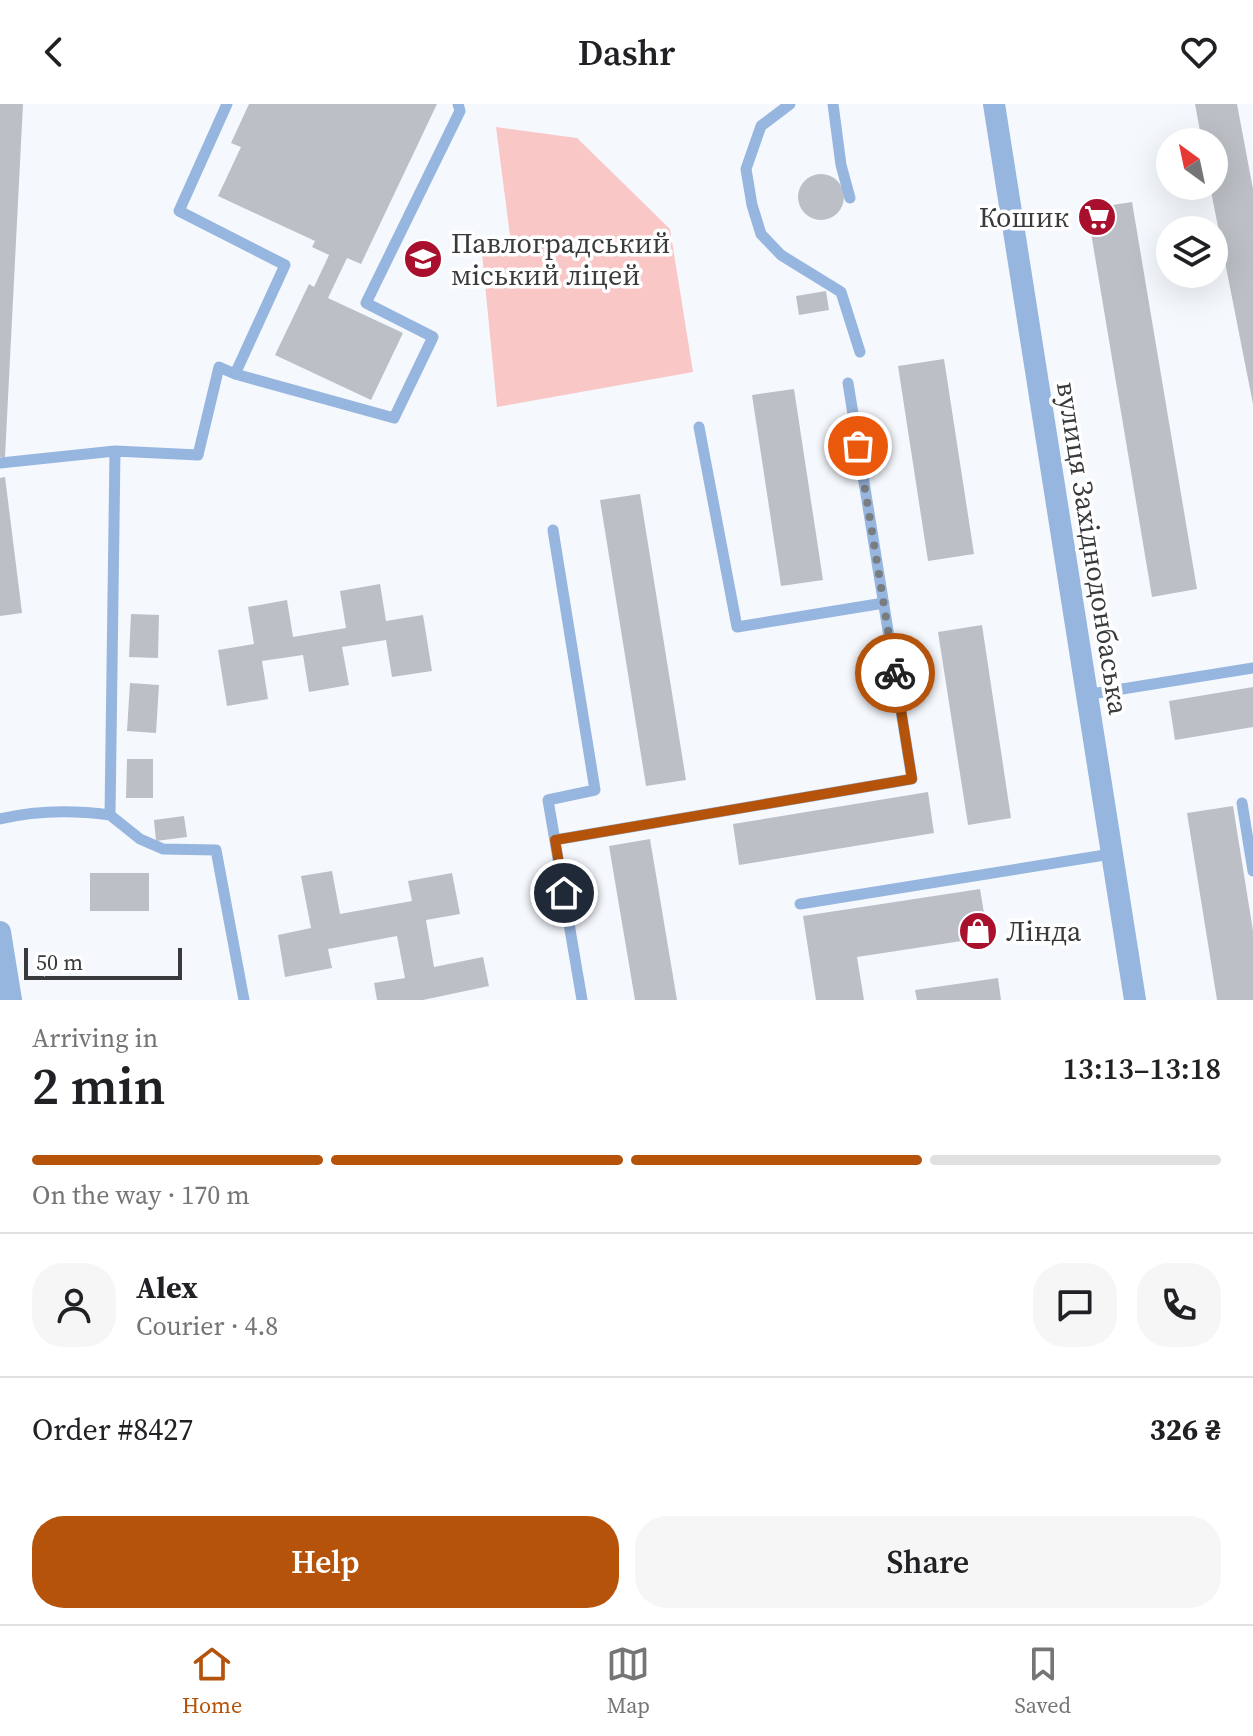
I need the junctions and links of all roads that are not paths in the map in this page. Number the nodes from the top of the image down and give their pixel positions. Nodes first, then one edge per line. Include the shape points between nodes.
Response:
1 (227, 104) edge
2 (458, 104) edge
3 (790, 104) edge
4 (833, 104) edge
5 (994, 104) edge
6 (850, 198) dead end
7 (860, 352) dead end
8 (235, 374) junction
9 (848, 383) dead end
10 (699, 427) dead end
11 (115, 451) junction
12 (0, 463) edge
13 (553, 530) dead end
14 (884, 603) junction
15 (1253, 668) edge
16 (1085, 695) junction
17 (1242, 803) dead end
18 (110, 815) junction
19 (0, 819) edge
20 (555, 840) junction
21 (1111, 854) junction
22 (1253, 871) edge
23 (800, 904) dead end
24 (0, 932) edge
25 (11, 1000) edge
26 (244, 1000) edge
27 (582, 1000) edge
28 (1135, 1000) edge

1 - 8 lane via 179,211 285,265
2 - 8 lane via 460,111 366,303 433,337 394,418
3 - 7 lane via 761,126 746,169 752,205 761,234 781,255 841,292
4 - 6 lane
5 - 16 street, вулиця Західнодонбаська
8 - 11 lane via 219,367 198,455
9 - 14 lane
10 - 14 lane via 737,627
11 - 12 lane
11 - 18 lane
13 - 20 lane via 595,790 548,800
14 - 20 lane via 912,779
15 - 16 lane
16 - 21 street, вулиця Західнодонбаська
17 - 22 lane
18 - 19 lane via 35,811
18 - 26 lane via 140,839 163,849 216,850
20 - 27 lane
21 - 23 lane
21 - 28 street, вулиця Західнодонбаська
24 - 25 street

